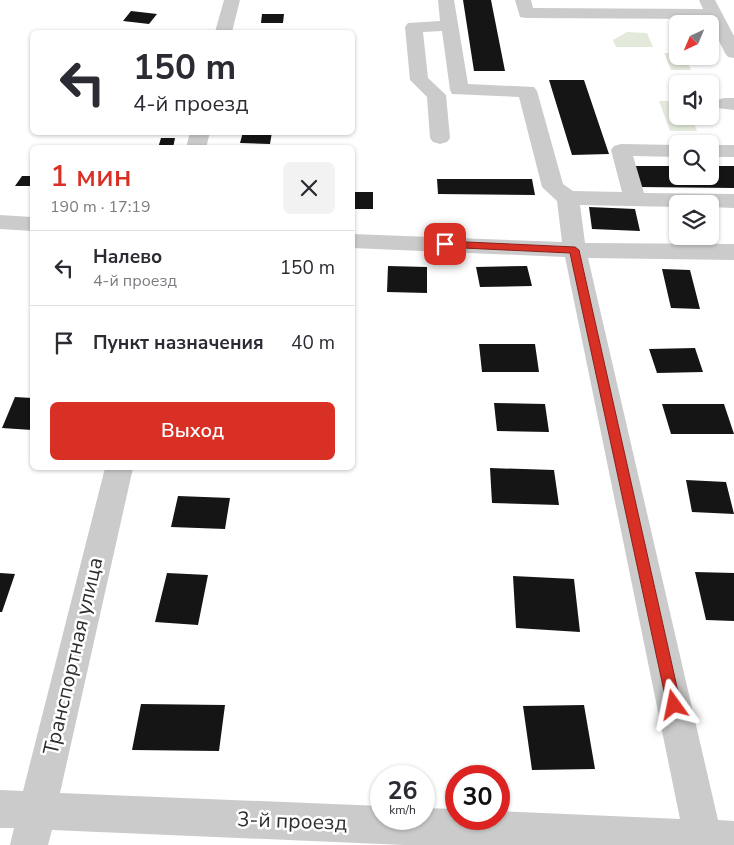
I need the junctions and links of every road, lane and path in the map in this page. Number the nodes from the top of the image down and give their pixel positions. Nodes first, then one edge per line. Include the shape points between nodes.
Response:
1 (232, 0) edge
2 (446, 0) edge
3 (523, 0) edge
4 (711, 7) edge
5 (450, 26) junction
6 (224, 30) edge
7 (734, 53) edge
8 (427, 88) junction
9 (459, 90) junction
10 (440, 138) dead end
11 (669, 151) edge
12 (719, 151) edge
13 (734, 151) edge
14 (568, 198) junction
15 (636, 199) junction
16 (734, 200) edge
17 (0, 222) edge
18 (30, 224) edge
19 (355, 241) edge
20 (575, 250) junction
21 (734, 252) edge
22 (119, 470) edge
23 (0, 809) edge
24 (33, 828) edge
25 (714, 841) edge

1 - 6 street
2 - 5 street
3 - 4 street via 526,13
4 - 7 street
5 - 8 street via 414,27 419,80
5 - 9 street
8 - 9 street
8 - 10 street via 436,96
9 - 14 street via 527,91 554,187
11 - 15 street via 621,150
12 - 13 street
14 - 15 street
14 - 20 street
15 - 16 street
17 - 18 street
19 - 20 street
20 - 21 street
20 - 25 street
22 - 24 street, Транспортная улица
23 - 24 street, 3-й проезд
24 - 25 street, 3-й проезд

